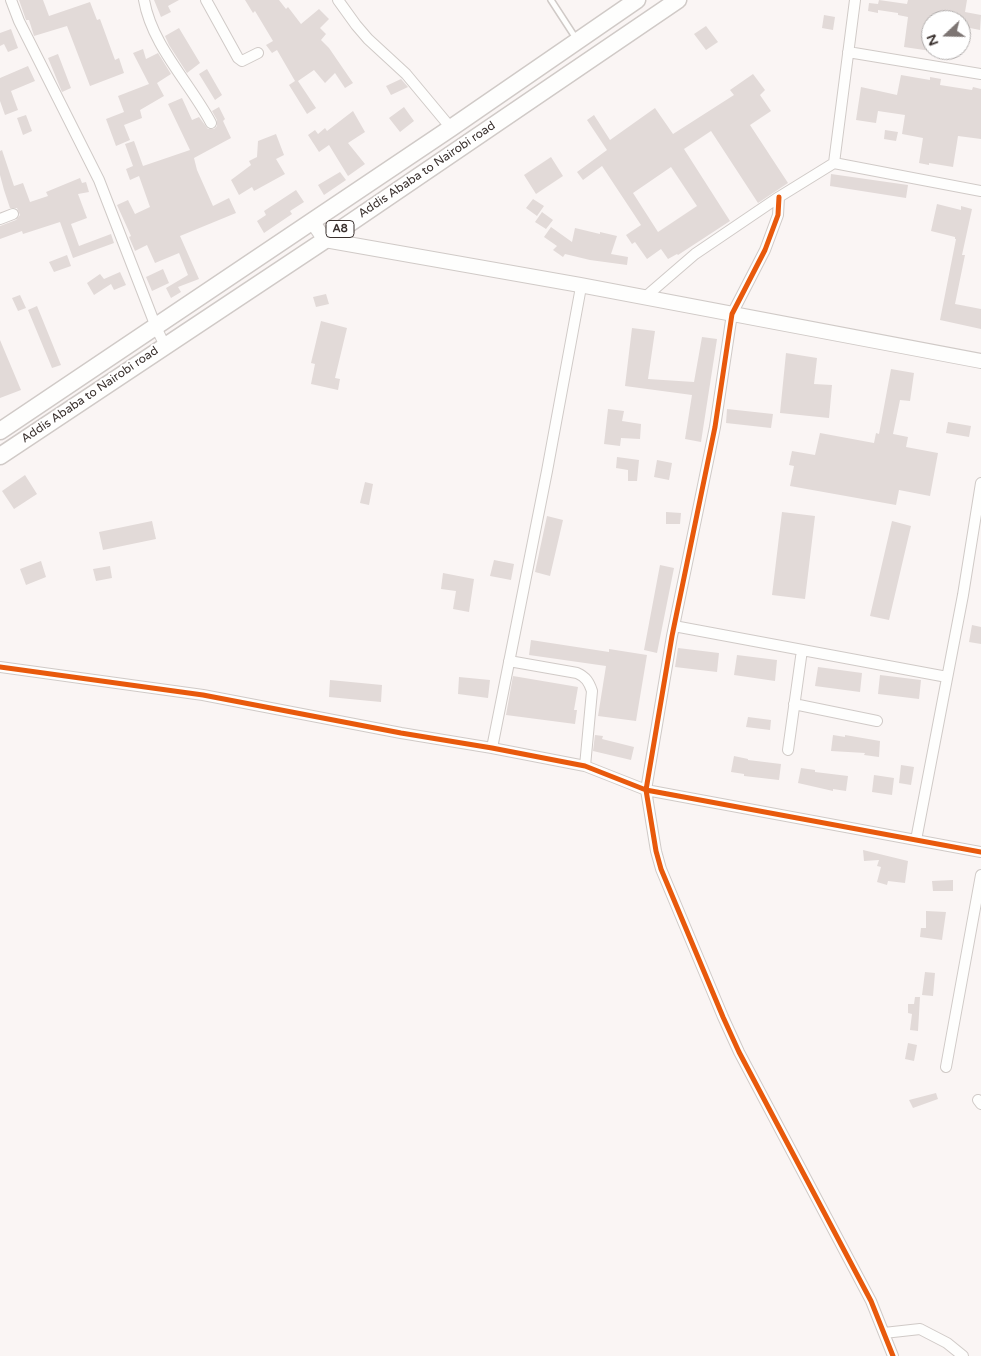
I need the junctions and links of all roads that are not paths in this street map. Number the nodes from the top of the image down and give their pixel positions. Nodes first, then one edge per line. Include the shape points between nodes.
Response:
1 (10, 0) edge
2 (144, 0) edge
3 (206, 0) edge
4 (338, 0) edge
5 (551, 0) edge
6 (637, 0) edge
7 (678, 0) edge
8 (854, 0) edge
9 (577, 40) junction
10 (848, 52) junction
11 (258, 53) dead end
12 (981, 74) edge
13 (211, 123) dead end
14 (451, 128) junction
15 (834, 163) junction
16 (981, 191) edge
17 (779, 197) junction
18 (13, 214) dead end
19 (0, 218) edge
20 (312, 221) junction
21 (325, 240) junction
22 (581, 287) junction
23 (644, 298) junction
24 (732, 314) junction
25 (156, 327) junction
26 (165, 346) junction
27 (981, 361) edge
28 (0, 431) edge
29 (0, 456) edge
30 (981, 483) edge
31 (674, 626) junction
32 (802, 650) junction
33 (510, 661) junction
34 (0, 667) edge
35 (947, 678) junction
36 (794, 704) junction
37 (877, 721) dead end
38 (492, 748) junction
39 (788, 750) dead end
40 (585, 766) junction
41 (646, 790) junction
42 (916, 840) junction
43 (981, 852) edge
44 (981, 875) edge
45 (946, 1067) dead end
46 (884, 1333) junction
47 (893, 1356) edge
48 (963, 1356) edge

1 - 25 street via 99,180
2 - 13 street via 160,44
3 - 11 street via 238,58 242,61
4 - 14 street via 356,25 406,74
5 - 9 lane
6 - 9 highway, Addis Ababa to Nairobi road / A8
7 - 21 highway, Addis Ababa to Nairobi road / A8
8 - 10 street
9 - 14 highway, Addis Ababa to Nairobi road / A8
10 - 12 street
10 - 15 street
14 - 20 highway, Addis Ababa to Nairobi road / A8
15 - 16 street
15 - 17 street
17 - 23 street via 695,254
17 - 24 street via 778,215 765,250
18 - 19 street
20 - 21 main road
20 - 25 highway, Addis Ababa to Nairobi road / A8
21 - 22 main road
21 - 26 highway, Addis Ababa to Nairobi road / A8
22 - 23 main road
22 - 33 street
23 - 24 main road
24 - 27 main road
24 - 31 street via 715,427
25 - 26 street
25 - 28 highway, Addis Ababa to Nairobi road / A8
26 - 29 highway, Addis Ababa to Nairobi road / A8
30 - 35 street
31 - 32 street
31 - 41 street
32 - 35 street
32 - 36 street
33 - 38 street
33 - 40 street via 577,673 589,683 592,691
34 - 38 street via 203,695
35 - 42 street
36 - 37 street
36 - 39 street
38 - 40 street
40 - 41 street
41 - 42 street
41 - 46 street via 660,869 723,1017 871,1301
42 - 43 street
44 - 45 street
46 - 47 street
46 - 48 street via 920,1330 947,1343

